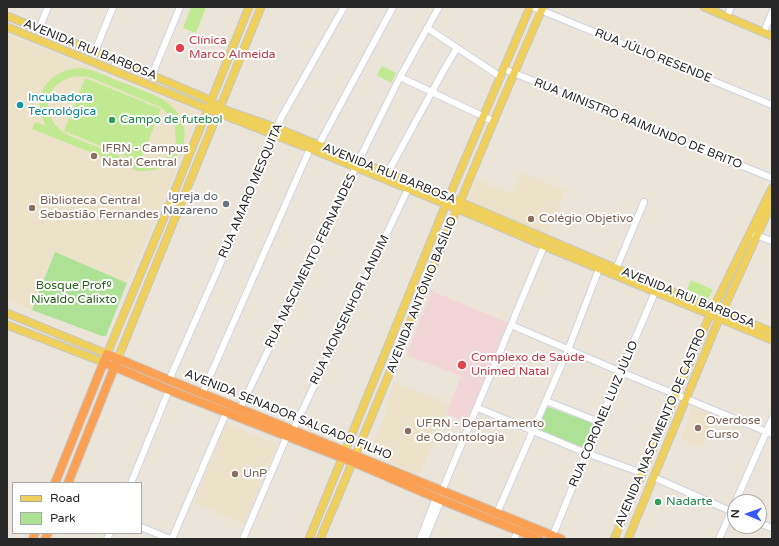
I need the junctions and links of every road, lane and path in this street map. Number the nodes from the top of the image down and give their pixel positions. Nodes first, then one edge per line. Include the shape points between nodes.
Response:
1 (48, 7) edge
2 (113, 7) edge
3 (180, 7) edge
4 (249, 7) edge
5 (260, 7) edge
6 (344, 7) edge
7 (393, 7) edge
8 (439, 7) edge
9 (530, 7) edge
10 (533, 7) edge
11 (704, 7) edge
12 (731, 7) edge
13 (542, 9) edge
14 (772, 12) edge
15 (7, 16) edge
16 (728, 17) junction
17 (7, 27) edge
18 (427, 28) junction
19 (39, 29) junction
20 (764, 32) junction
21 (772, 36) edge
22 (457, 48) junction
23 (95, 51) junction
24 (104, 55) junction
25 (115, 60) junction
26 (97, 64) junction
27 (504, 69) junction
28 (109, 70) junction
29 (515, 74) junction
30 (152, 75) junction
31 (400, 77) junction
32 (501, 77) junction
33 (432, 92) junction
34 (211, 101) junction
35 (772, 105) edge
36 (208, 109) junction
37 (219, 110) junction
38 (484, 117) junction
39 (493, 121) junction
40 (276, 131) junction
41 (314, 147) junction
42 (357, 165) junction
43 (387, 174) junction
44 (772, 178) edge
45 (772, 188) edge
46 (408, 189) junction
47 (448, 201) junction
48 (644, 202) dead end
49 (772, 203) edge
50 (458, 205) junction
51 (753, 234) junction
52 (772, 241) edge
53 (544, 246) junction
54 (599, 269) junction
55 (616, 269) junction
56 (730, 273) junction
57 (738, 276) junction
58 (655, 292) junction
59 (669, 294) junction
60 (713, 307) junction
61 (722, 311) junction
62 (7, 314) edge
63 (710, 315) junction
64 (719, 319) junction
65 (7, 325) edge
66 (512, 325) junction
67 (772, 332) edge
68 (772, 340) edge
69 (695, 349) junction
70 (568, 350) junction
71 (705, 353) junction
72 (107, 354) junction
73 (118, 358) junction
74 (103, 362) junction
75 (114, 367) junction
76 (621, 372) junction
77 (169, 380) junction
78 (169, 390) junction
79 (202, 394) junction
80 (675, 394) junction
81 (685, 398) junction
82 (546, 401) junction
83 (478, 408) junction
84 (240, 409) junction
85 (226, 413) junction
86 (772, 419) edge
87 (598, 422) junction
88 (533, 431) junction
89 (290, 433) junction
90 (769, 433) edge
91 (586, 453) junction
92 (343, 454) junction
93 (355, 459) junction
94 (642, 473) junction
95 (653, 477) junction
96 (55, 482) edge
97 (68, 482) edge
98 (131, 482) edge
99 (741, 494) edge
100 (440, 496) junction
101 (727, 509) edge
102 (498, 513) junction
103 (430, 521) junction
104 (727, 524) edge
105 (142, 528) edge
106 (312, 531) junction
107 (522, 534) edge
108 (553, 536) junction
109 (159, 537) edge
110 (171, 539) edge
111 (243, 539) edge
112 (309, 539) edge
113 (313, 539) edge
114 (320, 539) edge
115 (420, 539) edge
116 (425, 539) edge
117 (514, 539) edge
118 (539, 539) edge
119 (561, 539) edge
120 (614, 539) edge
121 (628, 539) edge
122 (719, 539) edge

1 - 19 street
2 - 23 street
3 - 30 street
4 - 34 main road
5 - 37 main road
6 - 40 street, RUA AMARO MESQUITA via 288,104
7 - 41 street
8 - 18 street, RUA NASCIMENTO FERNANDES
9 - 27 main road, AVENIDA ANTÔNIO BASÍLIO
10 - 13 street, RUA JÚLIO RESENDE
11 - 16 main road
12 - 16 street
13 - 29 main road, AVENIDA ANTÔNIO BASÍLIO
13 - 35 street, RUA JÚLIO RESENDE
14 - 20 street
15 - 19 main road, AVENIDA RUI BARBOSA
16 - 20 main road
17 - 26 main road, AVENIDA RUI BARBOSA
18 - 22 street
18 - 31 street, RUA NASCIMENTO FERNANDES
19 - 23 main road, AVENIDA RUI BARBOSA
20 - 21 main road
22 - 32 street
22 - 33 street
23 - 24 main road, AVENIDA RUI BARBOSA
24 - 25 main road, AVENIDA RUI BARBOSA
24 - 26 main road
25 - 28 main road
25 - 30 main road, AVENIDA RUI BARBOSA
26 - 28 main road, AVENIDA RUI BARBOSA
27 - 29 street, RUA MINISTRO RAIMUNDO DE BRITO
27 - 32 main road, AVENIDA ANTÔNIO BASÍLIO
28 - 36 main road, AVENIDA RUI BARBOSA
29 - 39 main road, AVENIDA ANTÔNIO BASÍLIO
29 - 44 street, RUA MINISTRO RAIMUNDO DE BRITO
30 - 34 main road, AVENIDA RUI BARBOSA
31 - 33 street
31 - 42 street, RUA NASCIMENTO FERNANDES
32 - 38 main road, AVENIDA ANTÔNIO BASÍLIO
33 - 38 street
33 - 43 street
34 - 36 main road
34 - 37 main road, AVENIDA RUI BARBOSA
36 - 37 main road, AVENIDA RUI BARBOSA
36 - 72 main road
37 - 40 main road, AVENIDA RUI BARBOSA
37 - 73 main road
38 - 39 street
38 - 47 main road, AVENIDA ANTÔNIO BASÍLIO
39 - 50 main road, AVENIDA ANTÔNIO BASÍLIO
40 - 41 main road, AVENIDA RUI BARBOSA
40 - 77 street, RUA AMARO MESQUITA
41 - 42 main road, AVENIDA RUI BARBOSA
41 - 79 street
42 - 43 main road, AVENIDA RUI BARBOSA
42 - 46 main road, AVENIDA RUI BARBOSA
42 - 84 street, RUA NASCIMENTO FERNANDES
43 - 47 main road, AVENIDA RUI BARBOSA
45 - 51 main road, AVENIDA NASCIMENTO DE CASTRO
46 - 47 main road, AVENIDA RUI BARBOSA
46 - 89 street, RUA MONSENHOR LANDIM
47 - 50 main road, AVENIDA RUI BARBOSA
47 - 92 main road, AVENIDA ANTÔNIO BASÍLIO
48 - 55 street
49 - 51 main road, AVENIDA NASCIMENTO DE CASTRO
50 - 53 main road, AVENIDA RUI BARBOSA
50 - 55 main road, AVENIDA RUI BARBOSA
50 - 93 main road, AVENIDA ANTÔNIO BASÍLIO
51 - 52 street
51 - 56 main road, AVENIDA NASCIMENTO DE CASTRO
51 - 57 main road, AVENIDA NASCIMENTO DE CASTRO
53 - 54 main road, AVENIDA RUI BARBOSA
53 - 66 street
54 - 58 main road, AVENIDA RUI BARBOSA
54 - 70 street
55 - 59 main road, AVENIDA RUI BARBOSA
56 - 57 main road
56 - 60 main road, AVENIDA NASCIMENTO DE CASTRO
57 - 61 main road, AVENIDA NASCIMENTO DE CASTRO
58 - 59 main road, AVENIDA RUI BARBOSA
58 - 76 street, RUA CORONEL LUIZ JÚLIO
59 - 60 main road, AVENIDA RUI BARBOSA
59 - 63 main road, AVENIDA RUI BARBOSA
60 - 61 main road, AVENIDA RUI BARBOSA
60 - 63 main road, AVENIDA NASCIMENTO DE CASTRO
61 - 64 main road, AVENIDA NASCIMENTO DE CASTRO
61 - 67 main road, AVENIDA RUI BARBOSA
62 - 72 main road, AVENIDA SENADOR SALGADO FILHO
63 - 64 main road, AVENIDA RUI BARBOSA
63 - 69 main road, AVENIDA NASCIMENTO DE CASTRO
64 - 68 main road, AVENIDA RUI BARBOSA
64 - 71 main road, AVENIDA NASCIMENTO DE CASTRO
65 - 74 main road, AVENIDA SENADOR SALGADO FILHO
66 - 70 street
66 - 83 street
69 - 71 main road
69 - 80 main road, AVENIDA NASCIMENTO DE CASTRO
70 - 76 street
70 - 82 street
71 - 81 main road, AVENIDA NASCIMENTO DE CASTRO
72 - 73 highway, AVENIDA SENADOR SALGADO FILHO
72 - 74 highway
73 - 75 highway
73 - 77 highway, AVENIDA SENADOR SALGADO FILHO
74 - 75 highway, AVENIDA SENADOR SALGADO FILHO
74 - 96 highway
75 - 78 highway, AVENIDA SENADOR SALGADO FILHO
75 - 97 highway
76 - 80 street
76 - 87 street, RUA CORONEL LUIZ JÚLIO
77 - 79 highway, AVENIDA SENADOR SALGADO FILHO
78 - 85 highway, AVENIDA SENADOR SALGADO FILHO
78 - 98 street
79 - 84 highway, AVENIDA SENADOR SALGADO FILHO
80 - 81 street
80 - 94 main road, AVENIDA NASCIMENTO DE CASTRO
81 - 90 street
81 - 95 main road, AVENIDA NASCIMENTO DE CASTRO
82 - 87 street
82 - 88 street
83 - 88 street
83 - 100 street
84 - 89 highway, AVENIDA SENADOR SALGADO FILHO
85 - 89 highway, AVENIDA SENADOR SALGADO FILHO
85 - 110 street
86 - 90 street
87 - 91 street, RUA CORONEL LUIZ JÚLIO
88 - 91 street
88 - 102 street
89 - 92 highway, AVENIDA SENADOR SALGADO FILHO
89 - 111 street, RUA MONSENHOR LANDIM
90 - 99 street
91 - 94 street
91 - 108 street, RUA CORONEL LUIZ JÚLIO
92 - 93 highway, AVENIDA SENADOR SALGADO FILHO
92 - 106 main road, AVENIDA ANTÔNIO BASÍLIO
93 - 100 highway, AVENIDA SENADOR SALGADO FILHO
93 - 114 main road, AVENIDA ANTÔNIO BASÍLIO
94 - 120 main road, AVENIDA NASCIMENTO DE CASTRO
95 - 101 street
95 - 121 main road, AVENIDA NASCIMENTO DE CASTRO
100 - 102 highway, AVENIDA SENADOR SALGADO FILHO
100 - 103 street
100 - 107 highway, AVENIDA SENADOR SALGADO FILHO
102 - 108 highway, AVENIDA SENADOR SALGADO FILHO
103 - 115 street
103 - 116 street
104 - 122 street
105 - 109 street
106 - 112 main road, AVENIDA ANTÔNIO BASÍLIO
106 - 113 main road
107 - 117 street
107 - 118 highway, AVENIDA SENADOR SALGADO FILHO
108 - 119 highway, AVENIDA SENADOR SALGADO FILHO
109 - 110 street

